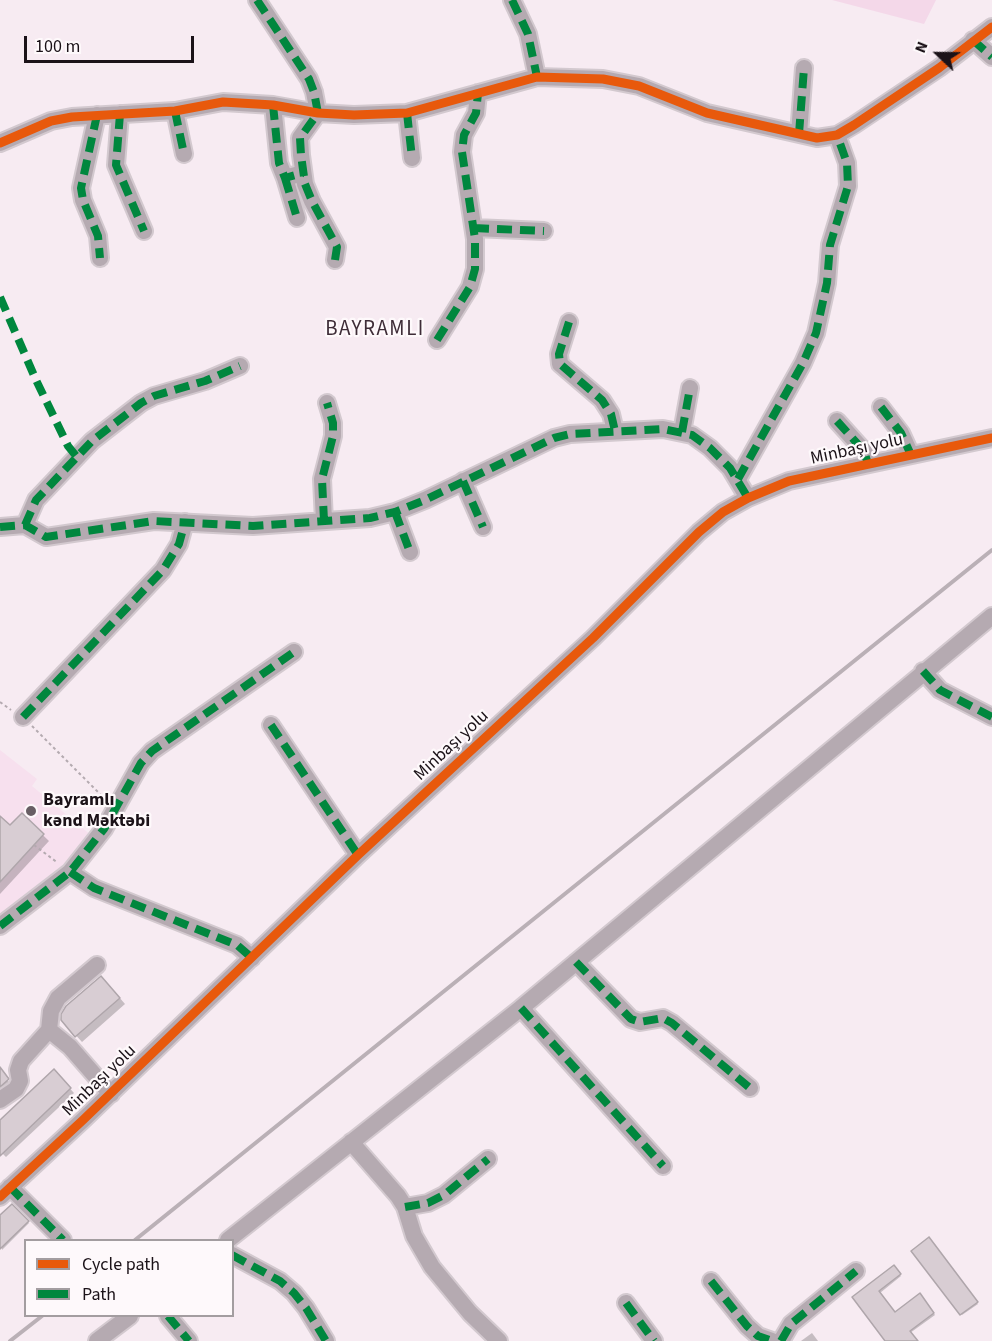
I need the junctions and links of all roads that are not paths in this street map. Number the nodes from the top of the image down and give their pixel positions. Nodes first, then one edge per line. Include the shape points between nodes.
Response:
1 (257, 0) edge
2 (512, 0) edge
3 (992, 27) edge
4 (973, 40) junction
5 (992, 57) edge
6 (804, 68) dead end
7 (537, 77) junction
8 (478, 93) junction
9 (273, 105) junction
10 (175, 111) junction
11 (318, 113) junction
12 (407, 113) junction
13 (120, 114) junction
14 (97, 115) junction
15 (799, 134) junction
16 (837, 135) junction
17 (0, 143) edge
18 (184, 154) dead end
19 (412, 158) dead end
20 (303, 173) junction
21 (285, 178) junction
22 (297, 218) dead end
23 (474, 228) junction
24 (144, 231) dead end
25 (544, 231) dead end
26 (100, 258) dead end
27 (335, 260) dead end
28 (569, 322) dead end
29 (436, 340) dead end
30 (240, 366) dead end
31 (690, 388) dead end
32 (327, 403) dead end
33 (882, 407) dead end
34 (837, 421) dead end
35 (615, 431) junction
36 (682, 432) junction
37 (992, 438) edge
38 (911, 455) junction
39 (868, 464) junction
40 (738, 479) junction
41 (463, 481) junction
42 (748, 498) junction
43 (395, 512) junction
44 (324, 520) junction
45 (185, 522) junction
46 (25, 525) junction
47 (0, 527) edge
48 (483, 527) dead end
49 (410, 552) dead end
50 (992, 616) edge
51 (294, 652) dead end
52 (923, 671) junction
53 (23, 717) road end
54 (992, 717) edge
55 (272, 725) dead end
56 (358, 855) junction
57 (70, 872) junction
58 (0, 926) edge
59 (252, 958) junction
60 (576, 962) junction
61 (97, 965) dead end
62 (521, 1008) junction
63 (49, 1030) junction
64 (750, 1088) dead end
65 (111, 1094) junction
66 (0, 1100) edge
67 (351, 1142) junction
68 (488, 1159) dead end
69 (663, 1166) dead end
70 (4, 1190) edge
71 (405, 1207) junction
72 (62, 1239) edge
73 (229, 1239) edge
74 (234, 1256) edge
75 (856, 1271) dead end
76 (711, 1281) dead end
77 (626, 1303) dead end
78 (129, 1317) edge
79 (169, 1317) edge
80 (97, 1341) edge
81 (189, 1341) edge
82 (326, 1341) edge
83 (499, 1341) edge
84 (654, 1341) edge
85 (772, 1341) edge
86 (781, 1341) edge

1 - 11 street via 309,79
2 - 7 street via 528,33
3 - 4 street
4 - 5 street
4 - 16 street via 939,68
6 - 15 street
7 - 8 street
7 - 15 street via 603,79 639,86 707,114
8 - 12 street
8 - 23 street via 476,113 464,135 462,152
9 - 10 street via 223,102
9 - 11 street
9 - 21 street via 277,153
10 - 13 street
10 - 18 street
11 - 12 street
11 - 20 street via 300,138
12 - 19 street
13 - 14 street
13 - 24 street via 118,175
14 - 17 street via 51,122
14 - 26 street via 81,188 98,236
15 - 16 street via 817,138
16 - 40 street via 847,162 848,186 830,245 827,283 816,333
20 - 21 street
20 - 27 street via 312,201 337,247
21 - 22 street
23 - 25 street
23 - 29 street via 473,278
28 - 35 street via 559,354 560,364 602,400
30 - 46 street via 141,403 92,441 36,500
31 - 36 street
32 - 44 street via 333,436 322,478
33 - 38 street
34 - 39 street via 864,451
35 - 36 street
35 - 41 street via 554,438
36 - 40 street via 710,448
37 - 38 street, Minbaşı yolu
38 - 39 street, Minbaşı yolu
39 - 42 street, Minbaşı yolu via 789,481
40 - 42 street
41 - 43 street
41 - 48 street
42 - 56 street, Minbaşı yolu via 699,532 584,646
43 - 44 street via 370,518
43 - 49 street
44 - 45 street via 253,526
45 - 46 street via 134,523 46,537
45 - 53 street via 179,544 163,570
46 - 47 street
50 - 52 street
51 - 57 street via 152,751 141,763 99,837
52 - 54 street via 940,690
52 - 60 street
55 - 56 street
56 - 59 street, Minbaşı yolu
57 - 58 street
57 - 59 street via 94,888 237,945
59 - 65 street, Minbaşı yolu
60 - 62 street
60 - 64 street via 631,1019 640,1022 663,1018 672,1023
61 - 63 street via 58,998 51,1011
62 - 67 street
62 - 69 street
63 - 65 street
63 - 66 street via 21,1061 16,1089
65 - 70 street, Minbaşı yolu
67 - 71 street
67 - 73 street
68 - 71 street via 444,1195
70 - 72 street
71 - 83 street via 414,1236 432,1267
74 - 82 street via 294,1293
75 - 86 street via 791,1324
76 - 85 street via 747,1326
77 - 84 street
78 - 80 street
79 - 81 street

